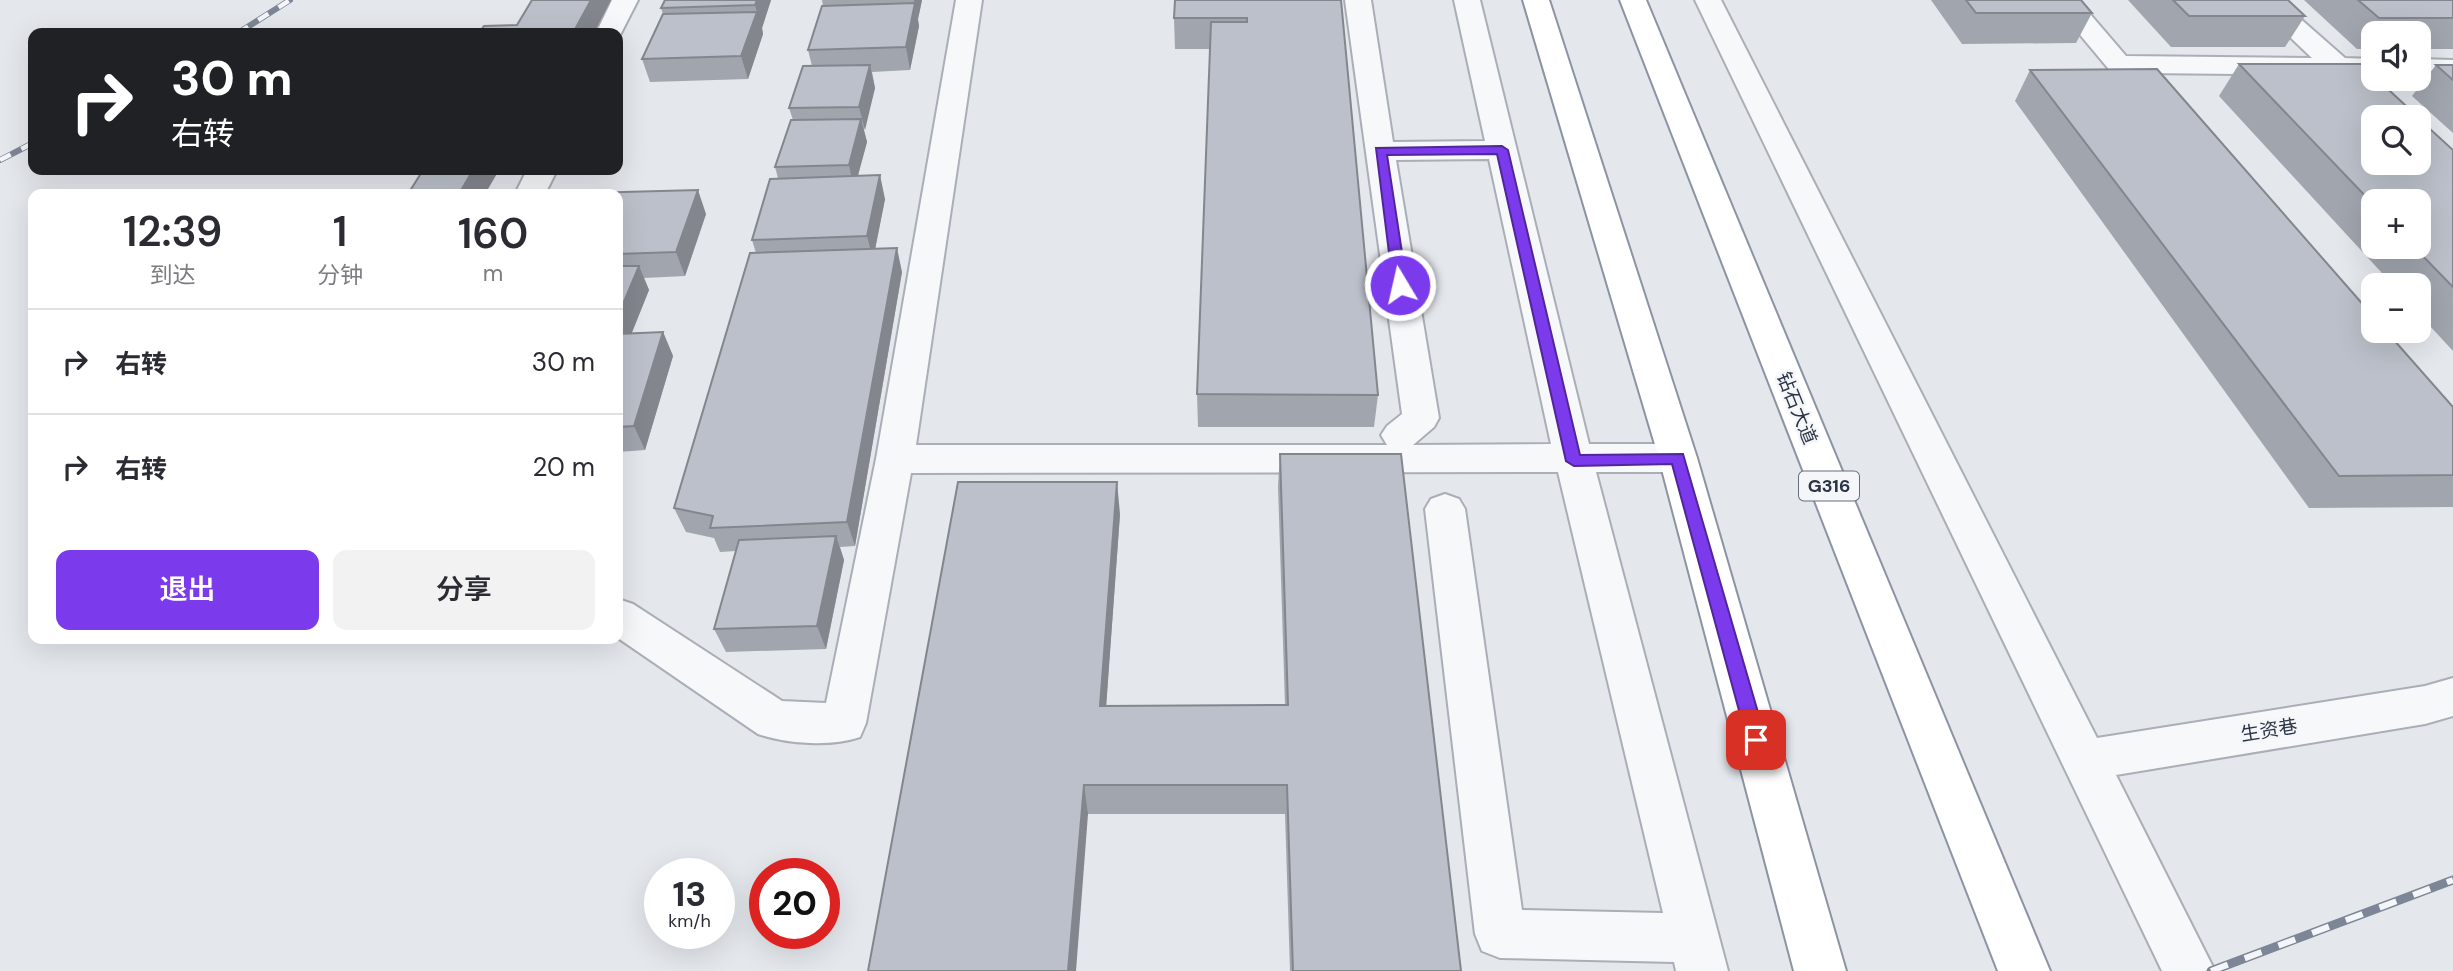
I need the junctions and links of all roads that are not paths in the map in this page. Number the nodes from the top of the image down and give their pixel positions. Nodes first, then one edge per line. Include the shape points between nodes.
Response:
1 (625, 0) edge
2 (969, 0) edge
3 (1358, 0) edge
4 (1467, 0) edge
5 (1536, 0) edge
6 (1633, 0) edge
7 (1708, 0) edge
8 (2064, 0) edge
9 (2264, 0) edge
10 (611, 28) edge
11 (2119, 64) junction
12 (2337, 66) junction
13 (2361, 67) edge
14 (2431, 67) edge
15 (2453, 68) edge
16 (2380, 105) edge
17 (2181, 135) edge
18 (1502, 150) junction
19 (1380, 151) junction
20 (1399, 435) dead end
21 (895, 458) junction
22 (1678, 458) junction
23 (1574, 461) junction
24 (1445, 509) dead end
25 (623, 619) edge
26 (2453, 697) edge
27 (2085, 760) junction
28 (1698, 955) edge
29 (1821, 971) edge
30 (2024, 971) edge
31 (2189, 971) edge

1 - 10 street
2 - 21 street
3 - 19 street
4 - 18 street
5 - 22 highway
6 - 30 highway, 钻石大道 / G316
7 - 27 street
8 - 11 street
9 - 12 street
11 - 12 street
11 - 17 street
12 - 13 street
12 - 16 street
14 - 15 street
18 - 19 street
18 - 23 street
19 - 20 street via 1421,418
21 - 23 street
21 - 25 street via 844,723 774,720
22 - 23 street
22 - 29 highway
23 - 28 street
24 - 28 street via 1500,934
26 - 27 street, 生资巷
27 - 31 street

